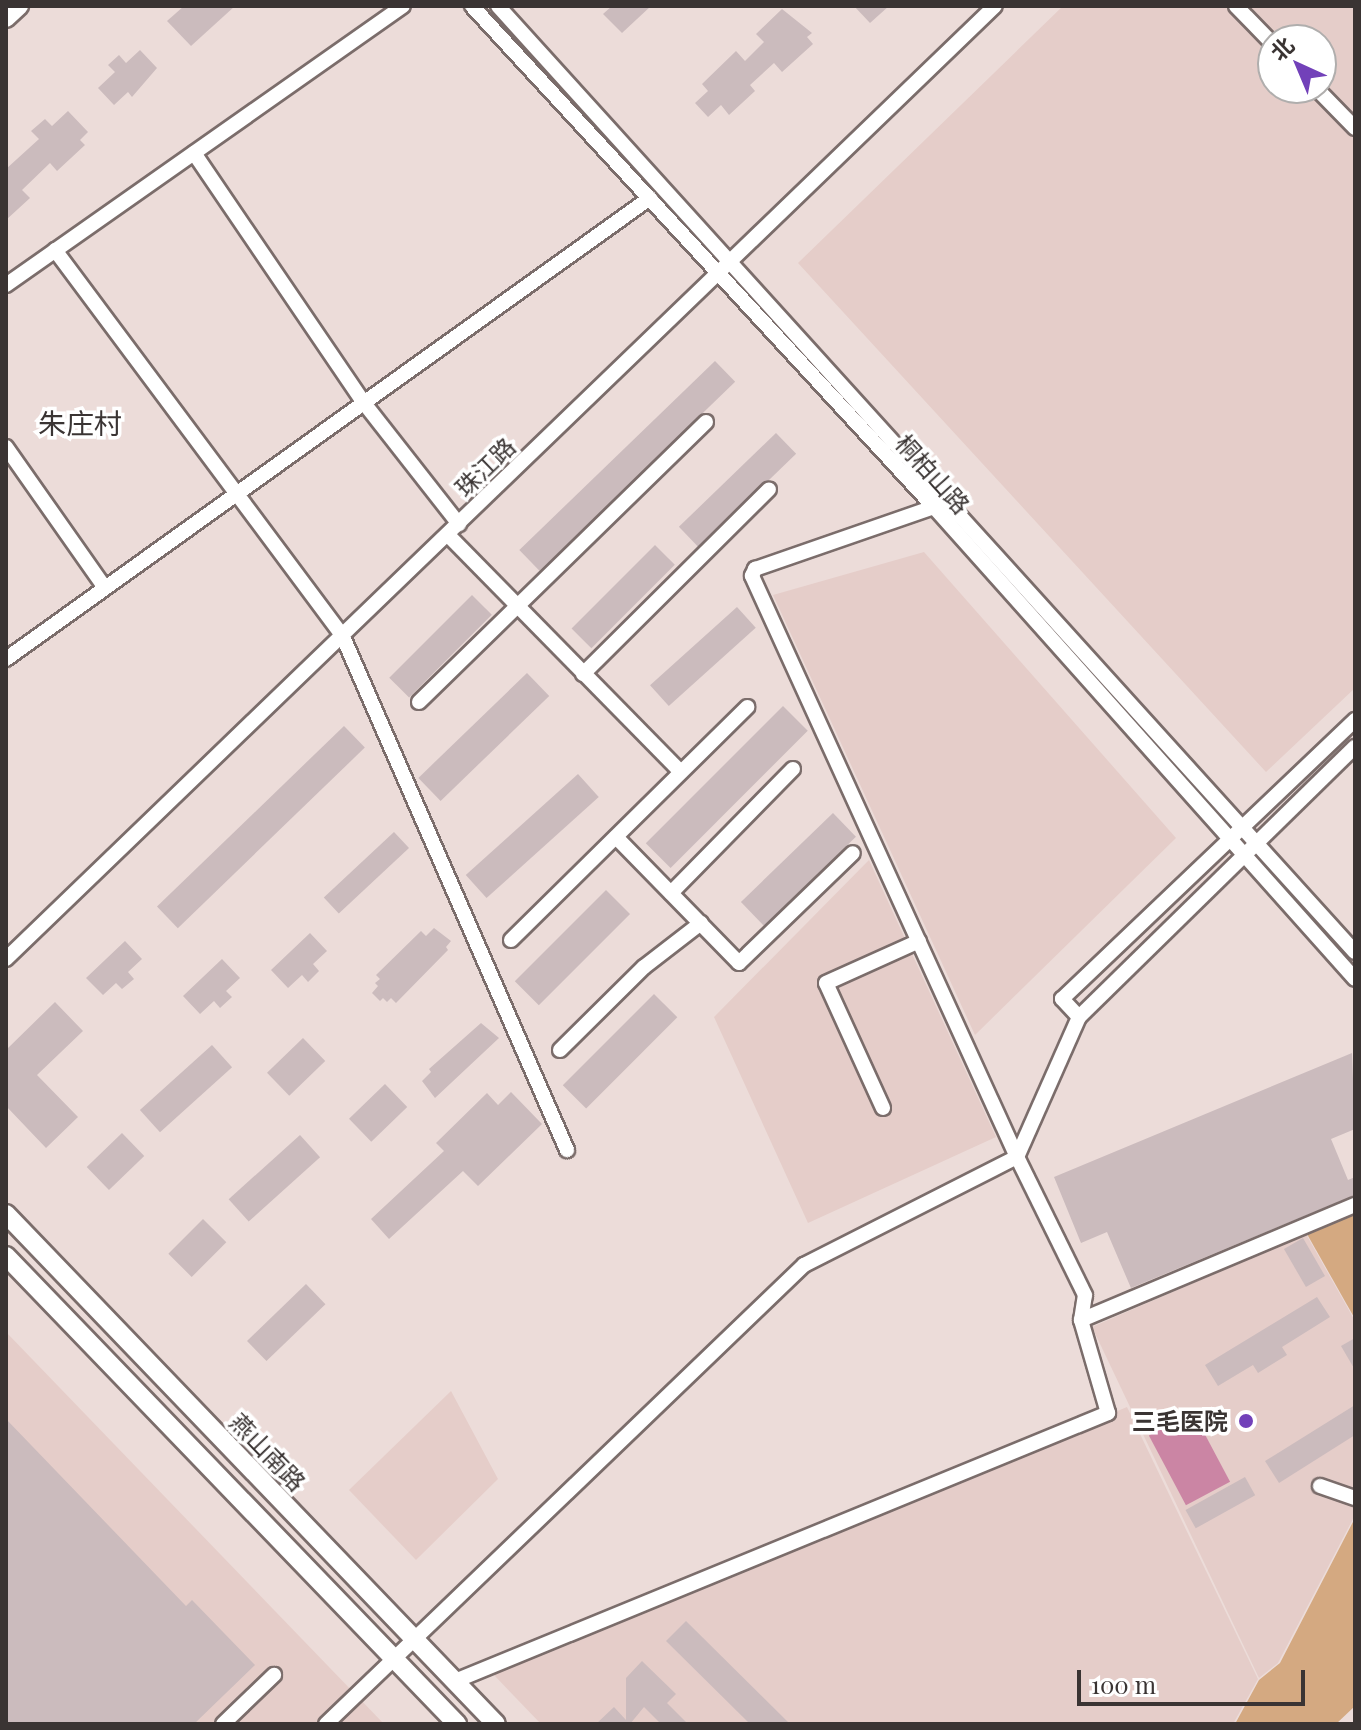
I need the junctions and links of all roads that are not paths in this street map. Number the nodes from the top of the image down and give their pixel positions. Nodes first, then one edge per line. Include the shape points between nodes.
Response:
1 (19, 6) edge
2 (403, 6) edge
3 (472, 6) edge
4 (498, 6) edge
5 (995, 6) edge
6 (1236, 6) edge
7 (6, 18) edge
8 (1257, 28) edge
9 (1332, 104) edge
10 (1355, 128) edge
11 (194, 153) junction
12 (650, 198) junction
13 (55, 250) junction
14 (730, 259) junction
15 (717, 271) junction
16 (6, 285) edge
17 (364, 403) junction
18 (706, 422) dead end
19 (6, 447) edge
20 (769, 489) dead end
21 (235, 495) junction
22 (934, 507) junction
23 (459, 524) junction
24 (448, 535) junction
25 (105, 588) junction
26 (517, 606) junction
27 (343, 637) junction
28 (6, 659) edge
29 (583, 674) junction
30 (419, 702) dead end
31 (747, 707) dead end
32 (1355, 720) edge
33 (1355, 747) edge
34 (793, 769) dead end
35 (681, 772) junction
36 (1243, 827) junction
37 (616, 837) junction
38 (1230, 839) junction
39 (1256, 842) junction
40 (853, 853) dead end
41 (1244, 854) junction
42 (671, 893) junction
43 (701, 923) junction
44 (511, 940) dead end
45 (919, 941) junction
46 (1355, 952) edge
47 (6, 959) edge
48 (1355, 979) edge
49 (1079, 1017) junction
50 (560, 1050) dead end
51 (883, 1108) dead end
52 (567, 1150) dead end
53 (1017, 1157) junction
54 (1355, 1205) edge
55 (6, 1214) edge
56 (6, 1256) edge
57 (1081, 1320) junction
58 (1320, 1486) dead end
59 (1355, 1498) edge
60 (415, 1640) junction
61 (395, 1659) junction
62 (274, 1675) dead end
63 (455, 1681) junction
64 (223, 1724) edge
65 (326, 1724) edge
66 (457, 1724) edge
67 (496, 1724) edge

1 - 7 main road
2 - 11 street
3 - 12 street, 桐柏山路
4 - 14 street, 桐柏山路
5 - 14 street, 珠江路
6 - 8 street
9 - 10 street
11 - 13 street
11 - 17 street
12 - 15 street, 桐柏山路
12 - 17 street
13 - 16 street
13 - 21 street
14 - 15 street, 珠江路
14 - 36 street, 桐柏山路
15 - 22 street, 桐柏山路
15 - 23 street, 珠江路
17 - 21 street
17 - 23 street
18 - 26 street
19 - 25 street
20 - 29 street
21 - 25 street
21 - 27 street
22 - 38 street, 桐柏山路
22 - 45 street via 755,569 752,576
23 - 24 street, 珠江路
24 - 26 street
24 - 27 street, 珠江路
25 - 28 street
26 - 29 street
26 - 30 street
27 - 47 street, 珠江路
27 - 52 street
29 - 35 street
31 - 35 street
32 - 36 street
33 - 39 street
34 - 42 street
35 - 37 street
36 - 38 street
36 - 39 street, 桐柏山路
37 - 42 street
37 - 44 street
38 - 41 street, 桐柏山路
38 - 49 street via 1062,999
39 - 41 street
39 - 46 street, 桐柏山路
40 - 43 street via 739,963
41 - 48 street, 桐柏山路
41 - 49 street
42 - 43 street
43 - 50 street via 644,967
45 - 51 street via 826,983
45 - 53 street
49 - 53 street
53 - 57 street via 1085,1295
53 - 60 street via 804,1265
54 - 57 street
55 - 60 main road, 燕山南路
56 - 61 main road
57 - 63 street via 1108,1413
58 - 59 street
60 - 61 street
60 - 63 main road, 燕山南路
61 - 65 street
61 - 66 main road
62 - 64 street
63 - 67 main road, 燕山南路

